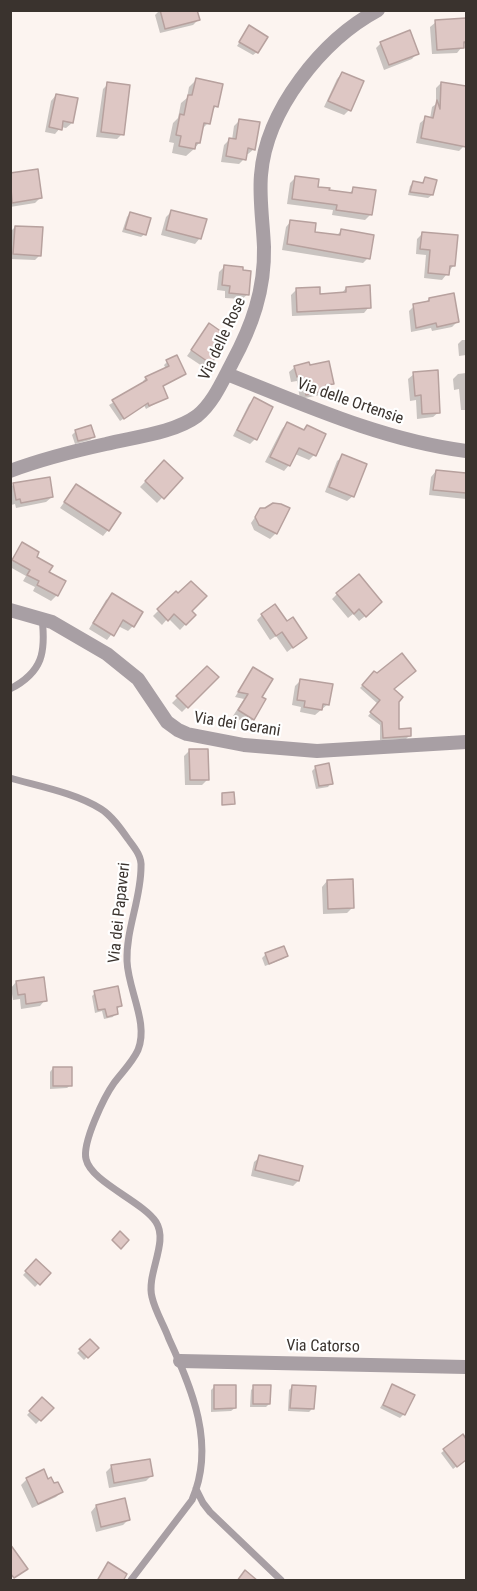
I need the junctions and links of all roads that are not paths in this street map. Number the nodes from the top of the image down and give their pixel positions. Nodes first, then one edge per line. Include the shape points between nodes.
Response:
1 (378, 10) edge
2 (227, 374) junction
3 (466, 451) edge
4 (10, 471) edge
5 (10, 610) edge
6 (42, 618) junction
7 (10, 689) edge
8 (466, 742) edge
9 (10, 778) edge
10 (180, 1361) junction
11 (466, 1367) edge
12 (196, 1489) junction
13 (131, 1581) edge
14 (281, 1581) edge

1 - 2 street, Via delle Rose via 344,32 321,54 296,86 272,132 261,178 261,290 254,318
2 - 3 street, Via delle Ortensie via 362,427
2 - 4 street, Via delle Rose via 210,402 189,420 146,436 61,454
5 - 6 street, Via dei Gerani
6 - 7 lane via 45,644 41,658 30,676
6 - 8 street, Via dei Gerani via 93,644 127,669 167,722 187,734 244,745 317,751
9 - 10 lane, Via dei Papaveri via 102,809 140,857 127,962 141,1027 139,1047 107,1094 85,1148 85,1158 93,1172 158,1224 160,1241 151,1293
10 - 11 street, Via Catorso
10 - 12 lane via 202,1434 203,1455
12 - 13 lane via 188,1506
12 - 14 lane via 210,1512

